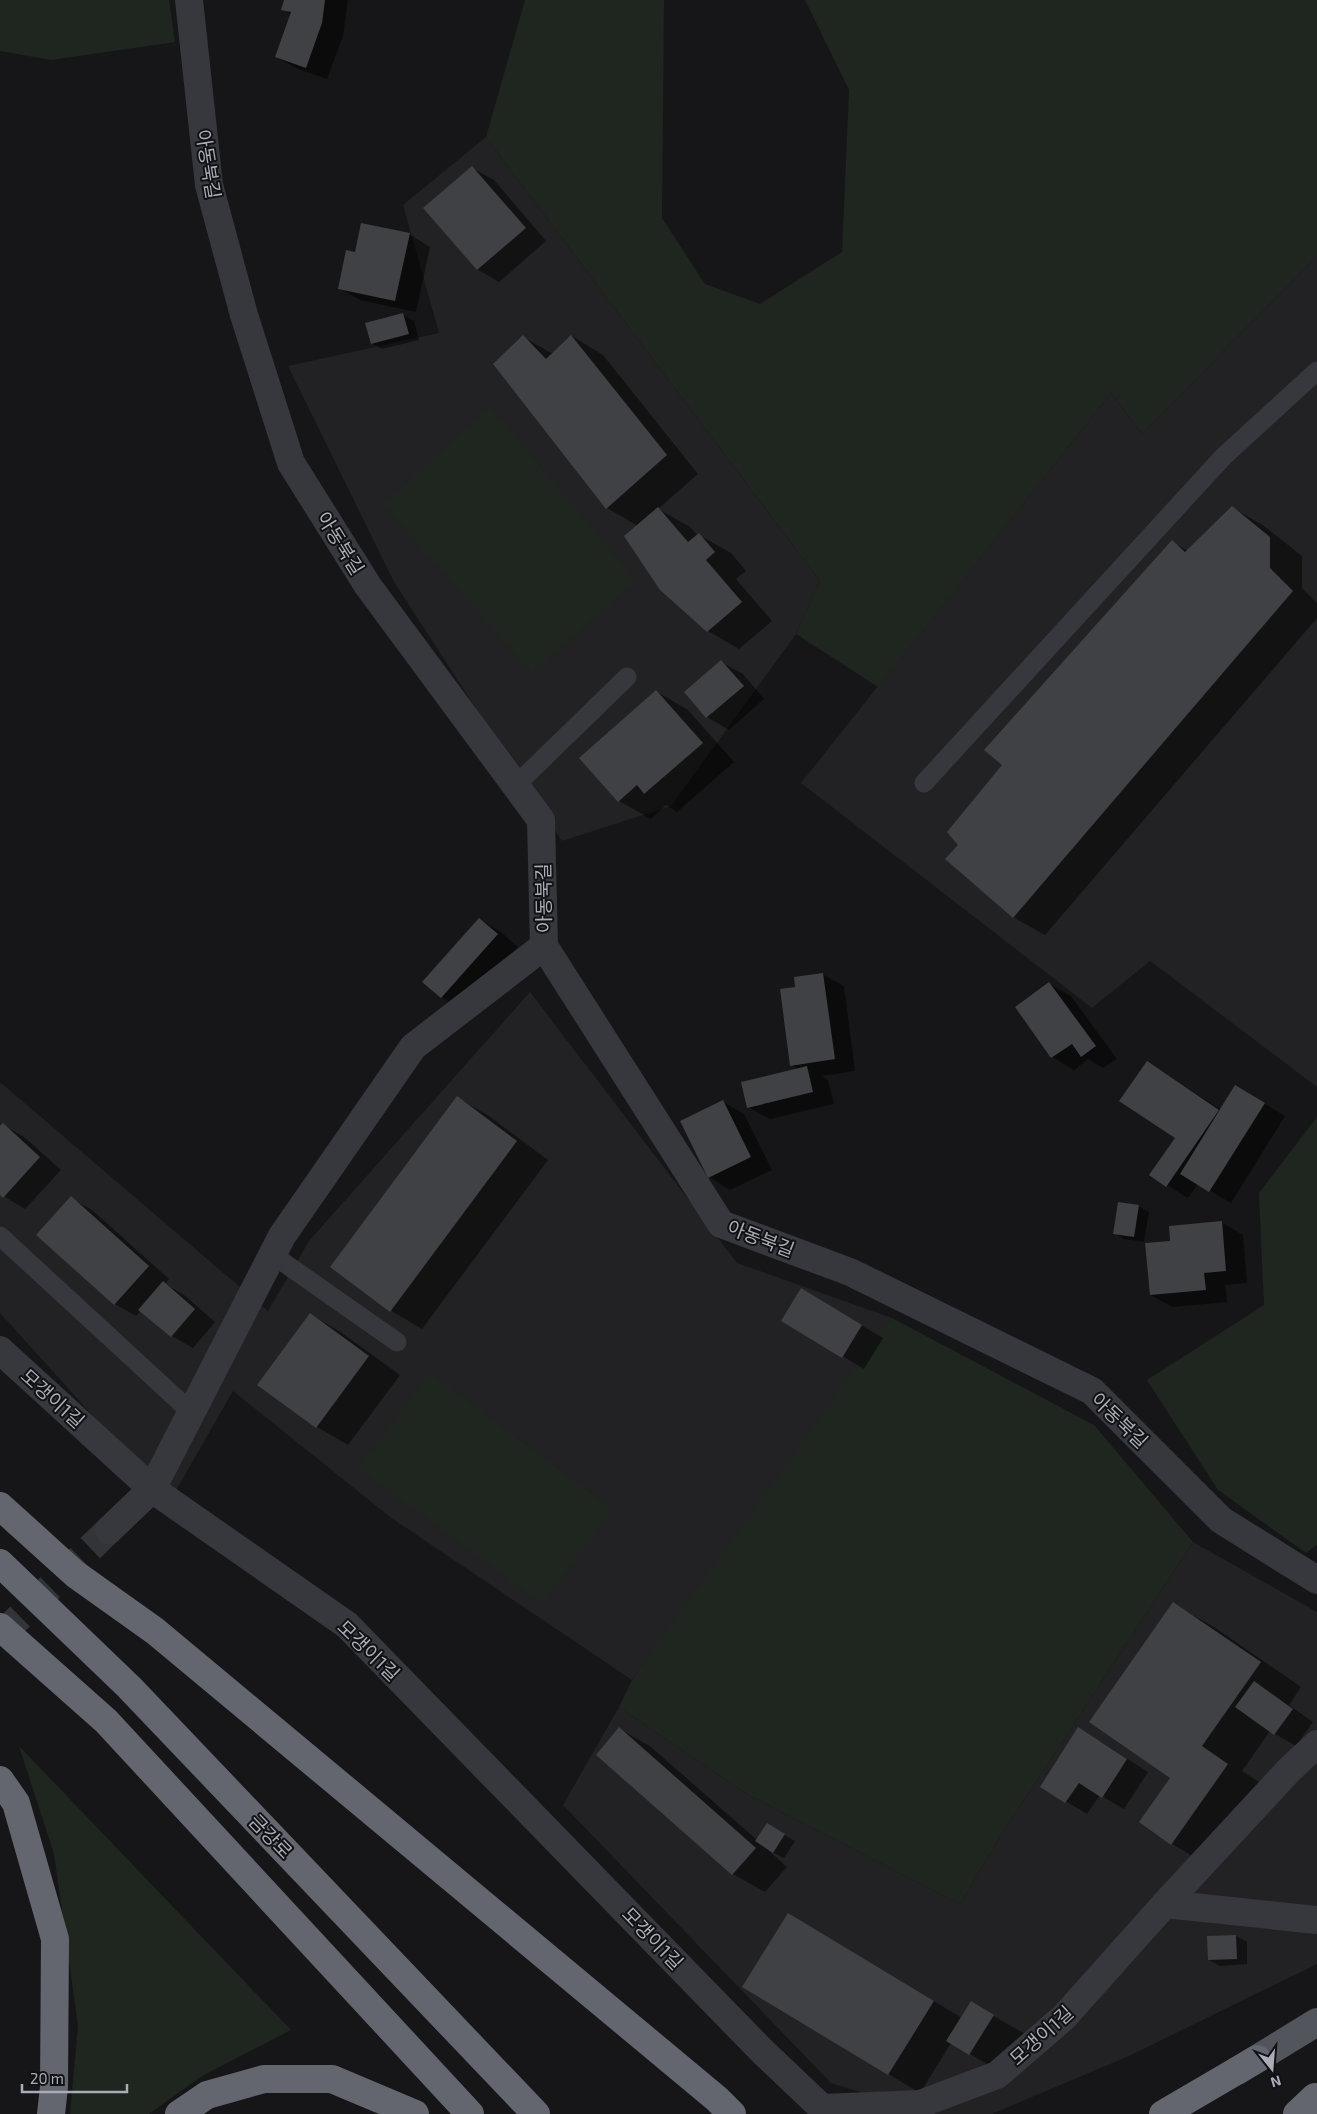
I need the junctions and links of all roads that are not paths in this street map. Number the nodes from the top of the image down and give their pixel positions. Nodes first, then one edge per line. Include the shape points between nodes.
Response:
1 (188, 0) edge
2 (1317, 371) edge
3 (627, 677) dead end
4 (924, 784) dead end
5 (516, 785) junction
6 (544, 946) junction
7 (0, 1236) edge
8 (273, 1255) junction
9 (398, 1342) dead end
10 (0, 1350) edge
11 (191, 1412) junction
12 (152, 1489) junction
13 (0, 1506) edge
14 (109, 1530) tunnel mouth
15 (0, 1563) edge
16 (1317, 1580) edge
17 (0, 1628) edge
18 (1317, 1744) edge
19 (0, 1780) edge
20 (1165, 1904) junction
21 (1317, 1920) edge
22 (1317, 2022) edge
23 (1257, 2059) joint
24 (1310, 2102) edge
25 (724, 2106) edge
26 (51, 2114) edge
27 (179, 2114) edge
28 (414, 2114) edge
29 (470, 2114) edge
30 (536, 2114) edge
31 (745, 2114) edge
32 (1165, 2114) edge
33 (1289, 2114) edge

1 - 5 street, 아동북길 via 209,185 244,315 291,462 368,586
2 - 4 lane via 1224,456
3 - 5 lane
5 - 6 street, 아동북길 via 542,820
6 - 8 street via 413,1047 282,1236
6 - 16 street, 아동북길 via 721,1224 850,1272 1092,1391 1221,1520
7 - 11 lane
8 - 9 lane
8 - 11 street
10 - 12 street, 모갱이1길
11 - 12 street
12 - 14 street
12 - 20 street, 모갱이1길 via 347,1625 763,2052 822,2108 920,2104 997,2075 1064,2017
13 - 25 highway via 75,1574 155,1631
15 - 30 highway, 금강로 via 128,1687
17 - 29 highway via 106,1722
18 - 20 street, 모갱이1길
19 - 26 highway via 16,1803 54,1939 54,2088
20 - 21 street
22 - 23 main road
23 - 32 highway
24 - 33 main road
25 - 31 highway
27 - 28 highway via 207,2095 264,2079 332,2079

